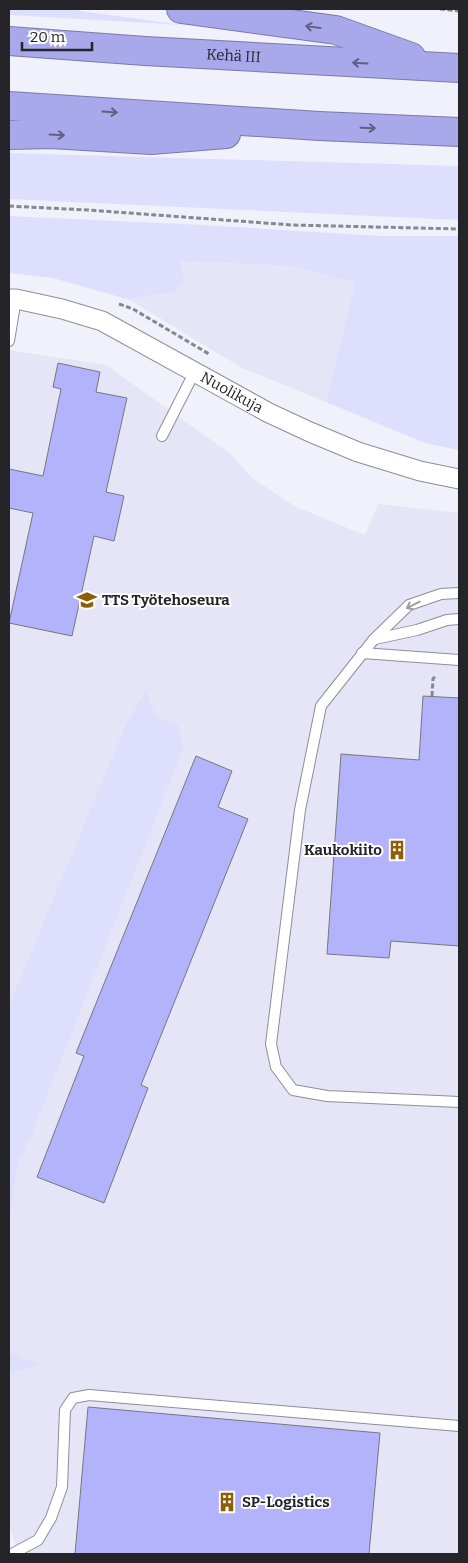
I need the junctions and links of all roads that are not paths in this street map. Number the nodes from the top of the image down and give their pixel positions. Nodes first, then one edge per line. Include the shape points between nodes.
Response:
1 (181, 9) edge
2 (9, 41) edge
3 (451, 68) edge
4 (9, 106) edge
5 (319, 126) junction
6 (459, 132) edge
7 (9, 135) edge
8 (13, 299) edge
9 (9, 341) edge
10 (194, 371) junction
11 (162, 436) dead end
12 (459, 479) edge
13 (459, 593) edge
14 (459, 619) edge
15 (374, 639) junction
16 (362, 653) junction
17 (459, 660) edge
18 (459, 1102) edge
19 (459, 1426) edge
20 (12, 1554) edge

3 -> 1 highway via 336,30
3 -> 2 highway, Kehä III
4 -> 5 highway
5 -> 6 highway
7 -> 5 highway via 151,140
8 - 9 lane
8 - 10 street, Nuolikuja via 102,321
10 - 11 lane
10 - 12 street, Nuolikuja via 318,436 420,471
13 -> 15 lane via 441,594 409,606
14 - 15 lane
15 - 16 lane
16 - 17 lane
16 - 18 lane via 321,706 299,820 271,1044 276,1067 293,1090 327,1096
19 - 20 lane via 89,1394 73,1398 66,1410 62,1487 51,1518 38,1540

